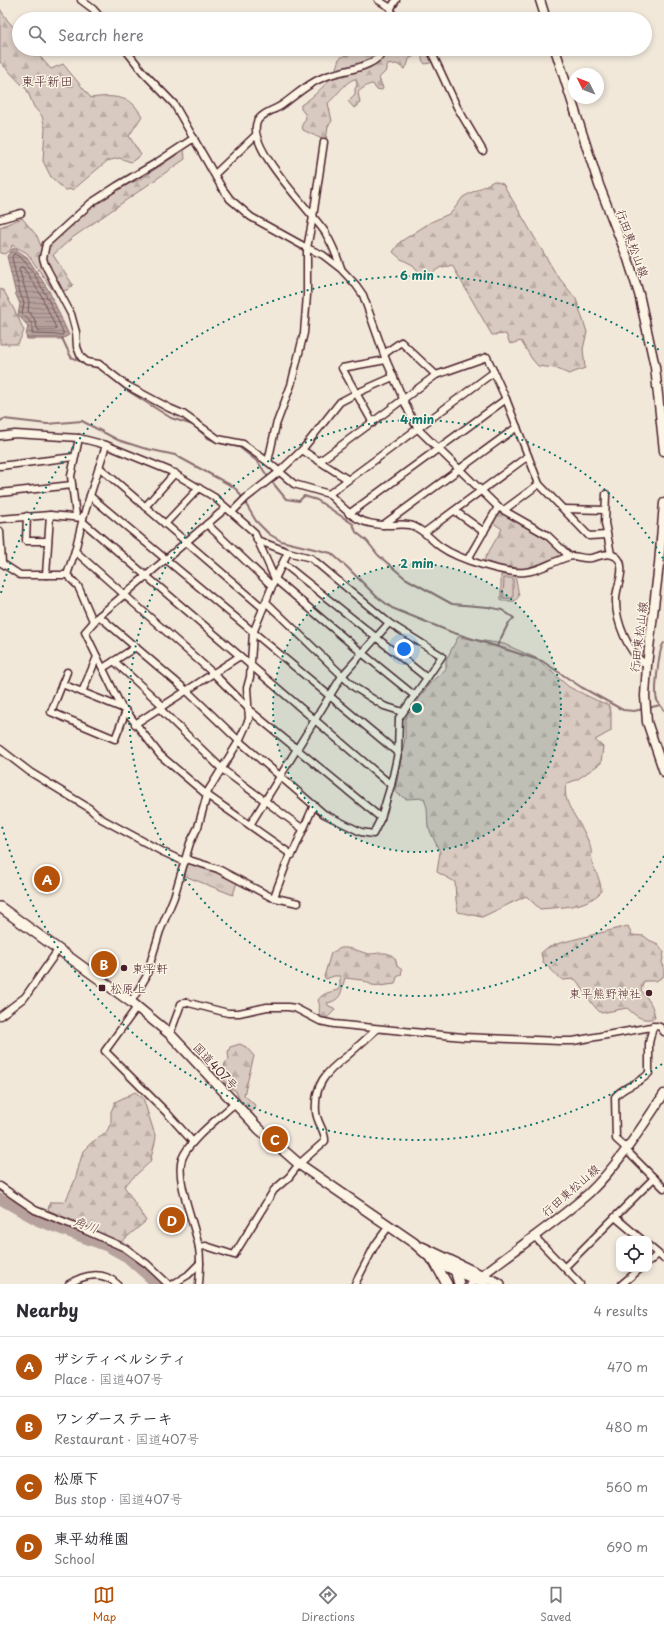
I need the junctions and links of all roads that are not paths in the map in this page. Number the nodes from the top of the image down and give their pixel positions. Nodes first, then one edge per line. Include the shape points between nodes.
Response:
1 (81, 0) edge
2 (378, 0) edge
3 (396, 0) edge
4 (540, 0) edge
5 (391, 8) junction
6 (96, 12) edge
7 (391, 12) edge
8 (544, 12) edge
9 (130, 56) edge
10 (380, 56) edge
11 (433, 56) edge
12 (557, 56) edge
13 (256, 135) junction
14 (194, 138) junction
15 (324, 142) dead end
16 (484, 151) dead end
17 (215, 174) junction
18 (21, 213) dead end
19 (313, 217) junction
20 (0, 219) edge
21 (307, 248) junction
22 (341, 269) junction
23 (385, 357) junction
24 (494, 372) junction
25 (436, 375) junction
26 (393, 377) junction
27 (357, 393) junction
28 (506, 399) junction
29 (404, 400) junction
30 (373, 423) junction
31 (517, 427) junction
32 (417, 428) junction
33 (0, 436) edge
34 (79, 438) junction
35 (106, 445) junction
36 (439, 449) junction
37 (302, 450) junction
38 (664, 451) edge
39 (528, 456) junction
40 (74, 457) junction
41 (268, 462) junction
42 (320, 462) junction
43 (0, 466) edge
44 (99, 467) junction
45 (460, 470) junction
46 (279, 472) junction
47 (175, 474) junction
48 (347, 479) junction
49 (539, 484) junction
50 (72, 485) junction
51 (199, 488) junction
52 (482, 490) junction
53 (0, 493) edge
54 (329, 494) junction
55 (606, 494) dead end
56 (90, 496) junction
57 (664, 503) edge
58 (145, 507) junction
59 (498, 507) junction
60 (226, 508) junction
61 (564, 509) junction
62 (504, 510) junction
63 (605, 510) junction
64 (455, 511) junction
65 (232, 512) junction
66 (349, 514) junction
67 (50, 515) junction
68 (27, 516) junction
69 (76, 516) junction
70 (0, 519) edge
71 (83, 520) junction
72 (165, 524) junction
73 (207, 524) junction
74 (383, 525) junction
75 (0, 531) edge
76 (425, 532) junction
77 (484, 532) junction
78 (607, 535) junction
79 (258, 540) junction
80 (48, 541) junction
81 (186, 542) junction
82 (75, 551) junction
83 (288, 552) junction
84 (611, 554) junction
85 (569, 556) junction
86 (167, 559) junction
87 (468, 559) junction
88 (1, 563) edge
89 (283, 563) junction
90 (46, 575) junction
91 (67, 575) junction
92 (146, 576) junction
93 (275, 579) junction
94 (272, 586) junction
95 (125, 594) junction
96 (266, 602) junction
97 (263, 608) junction
98 (99, 616) junction
99 (93, 621) junction
100 (388, 623) junction
101 (253, 633) junction
102 (376, 637) junction
103 (136, 647) junction
104 (362, 653) junction
105 (240, 656) junction
106 (97, 657) junction
107 (114, 661) junction
108 (647, 665) junction
109 (251, 666) junction
110 (103, 668) junction
111 (67, 672) dead end
112 (214, 674) junction
113 (342, 676) junction
114 (427, 678) junction
115 (62, 684) junction
116 (188, 691) junction
117 (82, 692) junction
118 (415, 696) junction
119 (329, 697) junction
120 (161, 708) junction
121 (248, 708) junction
122 (124, 710) junction
123 (403, 712) junction
124 (315, 720) junction
125 (135, 724) junction
126 (239, 741) junction
127 (0, 749) edge
128 (296, 749) junction
129 (398, 753) junction
130 (222, 769) junction
131 (664, 772) edge
132 (280, 775) junction
133 (391, 786) junction
134 (207, 795) junction
135 (265, 800) junction
136 (314, 805) junction
137 (381, 818) junction
138 (250, 825) junction
139 (304, 829) junction
140 (290, 854) junction
141 (186, 860) junction
142 (274, 897) junction
143 (298, 903) dead end
144 (0, 907) edge
145 (58, 950) junction
146 (134, 1004) junction
147 (1, 1013) edge
148 (653, 1026) junction
149 (663, 1028) edge
150 (377, 1029) junction
151 (170, 1034) junction
152 (664, 1094) edge
153 (234, 1104) junction
154 (193, 1142) junction
155 (626, 1149) junction
156 (299, 1164) junction
157 (654, 1178) junction
158 (0, 1186) edge
159 (664, 1188) edge
160 (615, 1217) junction
161 (389, 1226) junction
162 (534, 1236) junction
163 (637, 1236) edge
164 (414, 1243) junction
165 (199, 1247) junction
166 (652, 1249) edge
167 (658, 1254) junction
168 (652, 1259) edge
169 (664, 1259) edge
170 (434, 1261) junction
171 (450, 1261) junction
172 (200, 1263) junction
173 (565, 1268) junction
174 (457, 1272) junction
175 (636, 1272) edge
176 (476, 1279) edge
177 (69, 1284) edge
178 (117, 1284) edge
179 (168, 1284) edge
180 (173, 1284) edge
181 (200, 1284) edge
182 (355, 1284) edge
183 (447, 1284) edge
184 (459, 1284) edge
185 (486, 1284) edge
186 (500, 1284) edge
187 (580, 1284) edge
188 (622, 1284) edge

1 - 6 street
2 - 5 street
3 - 5 street
4 - 8 main road
5 - 7 street
9 - 14 street via 172,101
10 - 13 street via 373,63 333,73 311,83 259,119 256,124
11 - 16 street via 457,107
12 - 38 main road, 行田東松山線 via 599,185 628,258 639,294 655,367
13 - 17 street
13 - 19 street via 266,158
14 - 17 street
14 - 41 street via 91,203 46,244 43,258 71,314 81,357 87,362 99,364 126,385 184,414 218,439 243,444
15 - 19 street
17 - 21 street via 230,199 251,217
18 - 20 street
19 - 21 street
19 - 22 street via 334,248
21 - 22 street via 323,255
21 - 41 street via 304,333 291,385 276,425
22 - 23 street via 363,295
23 - 25 street via 401,342
23 - 26 street
23 - 27 street via 342,368
24 - 25 street via 487,357
24 - 28 street
24 - 32 street
25 - 29 street
26 - 27 street
26 - 29 street
27 - 30 street
27 - 37 street via 340,402
28 - 31 street
28 - 36 street
29 - 30 street
29 - 32 street
30 - 42 street
31 - 39 street
31 - 45 street
32 - 36 street
32 - 48 street
33 - 34 street via 15,434
34 - 35 street
34 - 40 street
35 - 44 street
35 - 47 street
36 - 45 street
36 - 66 street
37 - 42 street
37 - 46 street
39 - 49 street
39 - 52 street
40 - 43 street
40 - 50 street
41 - 46 street
42 - 48 street
44 - 56 street
44 - 58 street
45 - 52 street
45 - 74 street
46 - 54 street via 294,484
46 - 65 street
47 - 51 street
47 - 58 street
48 - 54 street
49 - 61 street
49 - 62 street
50 - 53 street
50 - 69 street
51 - 60 street
51 - 72 street
52 - 59 street
52 - 64 street
54 - 66 street
55 - 63 street
56 - 71 street
56 - 86 street
57 - 108 main road, 行田東松山線
58 - 72 street
59 - 62 street
59 - 77 street
60 - 65 street
60 - 73 street
61 - 63 street
61 - 78 street via 589,536
62 - 85 street via 547,535
63 - 78 street
64 - 76 street
64 - 77 street
65 - 79 street via 254,532
66 - 74 street via 360,521
67 - 68 street
67 - 69 street
67 - 80 street
68 - 70 street
68 - 80 street via 26,541
69 - 71 street
71 - 82 street
71 - 92 street
72 - 81 street
73 - 81 street
73 - 94 street
74 - 76 street via 410,525
75 - 88 street
76 - 87 street via 452,554
77 - 87 street
78 - 84 street
79 - 83 street
79 - 93 street
80 - 90 street
81 - 86 street
81 - 97 street
82 - 91 street
82 - 95 street
83 - 89 street
83 - 100 street via 311,558
84 - 85 street via 589,559
84 - 108 street via 619,559 621,566 616,597 618,616 633,653
85 - 87 street via 531,572 507,571
86 - 92 street
86 - 101 street
88 - 90 street via 20,575
89 - 93 street
89 - 102 street
90 - 91 street
91 - 99 street via 78,586
92 - 95 street
92 - 105 street
93 - 94 street
93 - 104 street
94 - 96 street
95 - 98 street
95 - 112 street
96 - 97 street
96 - 113 street
97 - 101 street
98 - 99 street
98 - 103 street
99 - 106 street via 85,632
100 - 102 street
100 - 114 street via 442,656
101 - 109 street
101 - 119 street
102 - 104 street
102 - 114 street
103 - 107 street
103 - 116 street
104 - 113 street
104 - 118 street
105 - 109 street
105 - 112 street
106 - 110 street
106 - 117 street
107 - 110 street
107 - 120 street
108 - 131 main road, 行田東松山線 via 647,722
109 - 121 street via 247,688
109 - 124 street
110 - 122 street
111 - 115 street
112 - 116 street
112 - 121 street
113 - 119 street
113 - 123 street via 384,706
114 - 118 street
115 - 117 street
115 - 122 street via 51,712 115,739
116 - 120 street
116 - 126 street
117 - 122 street
118 - 123 street
119 - 124 street
119 - 129 street
120 - 125 street
120 - 130 street
121 - 126 street via 249,719
121 - 128 street
122 - 125 street
123 - 129 street via 400,718
124 - 128 street
124 - 133 street
125 - 134 street via 160,755
126 - 130 street
126 - 132 street
127 - 141 street via 100,818 163,852
128 - 132 street
128 - 137 street
129 - 133 street
130 - 134 street
130 - 135 street
132 - 135 street
132 - 136 street
133 - 137 street
134 - 138 street
134 - 141 street
135 - 138 street
135 - 139 street
136 - 137 street via 335,821 361,832 374,834
136 - 139 street
138 - 140 street
139 - 140 street via 292,855
140 - 142 street
141 - 142 street via 218,869 241,883
141 - 146 street via 146,977
142 - 143 street
144 - 145 highway, 国道407号
145 - 146 highway, 国道407号
145 - 147 street via 25,997
146 - 151 highway, 国道407号
146 - 154 street via 105,1051
148 - 149 street
148 - 150 street via 573,1041 463,1038
148 - 155 street via 649,1043 649,1073 615,1097 616,1139
150 - 151 street via 320,1021 288,1007 267,1006 228,1013 185,1002 181,1004
150 - 156 street via 335,1064 320,1082 316,1112 326,1140
151 - 153 highway, 国道407号
152 - 155 main road, 行田東松山線
153 - 154 street
153 - 156 highway, 国道407号 via 258,1129
154 - 165 street via 182,1158 180,1174
155 - 157 street
155 - 162 main road, 行田東松山線 via 610,1171 589,1192
156 - 161 highway, 国道407号
156 - 165 street via 269,1198 234,1255 206,1246
157 - 159 street
157 - 160 street
158 - 179 street via 35,1210 125,1248
160 - 163 street
160 - 173 street
161 - 164 highway, 国道407号
161 - 182 street via 375,1245
162 - 173 street
162 - 176 main road, 行田東松山線
164 - 170 highway
164 - 171 highway
165 - 172 street
166 - 167 street
167 - 168 street
167 - 169 street
170 - 174 highway
170 - 183 highway
171 - 174 highway
171 - 176 highway
172 - 180 street via 188,1275
172 - 181 street
173 - 187 street
174 - 176 highway
174 - 184 highway
175 - 188 street
176 - 185 highway
176 - 186 highway
177 - 178 street via 90,1275 107,1277

